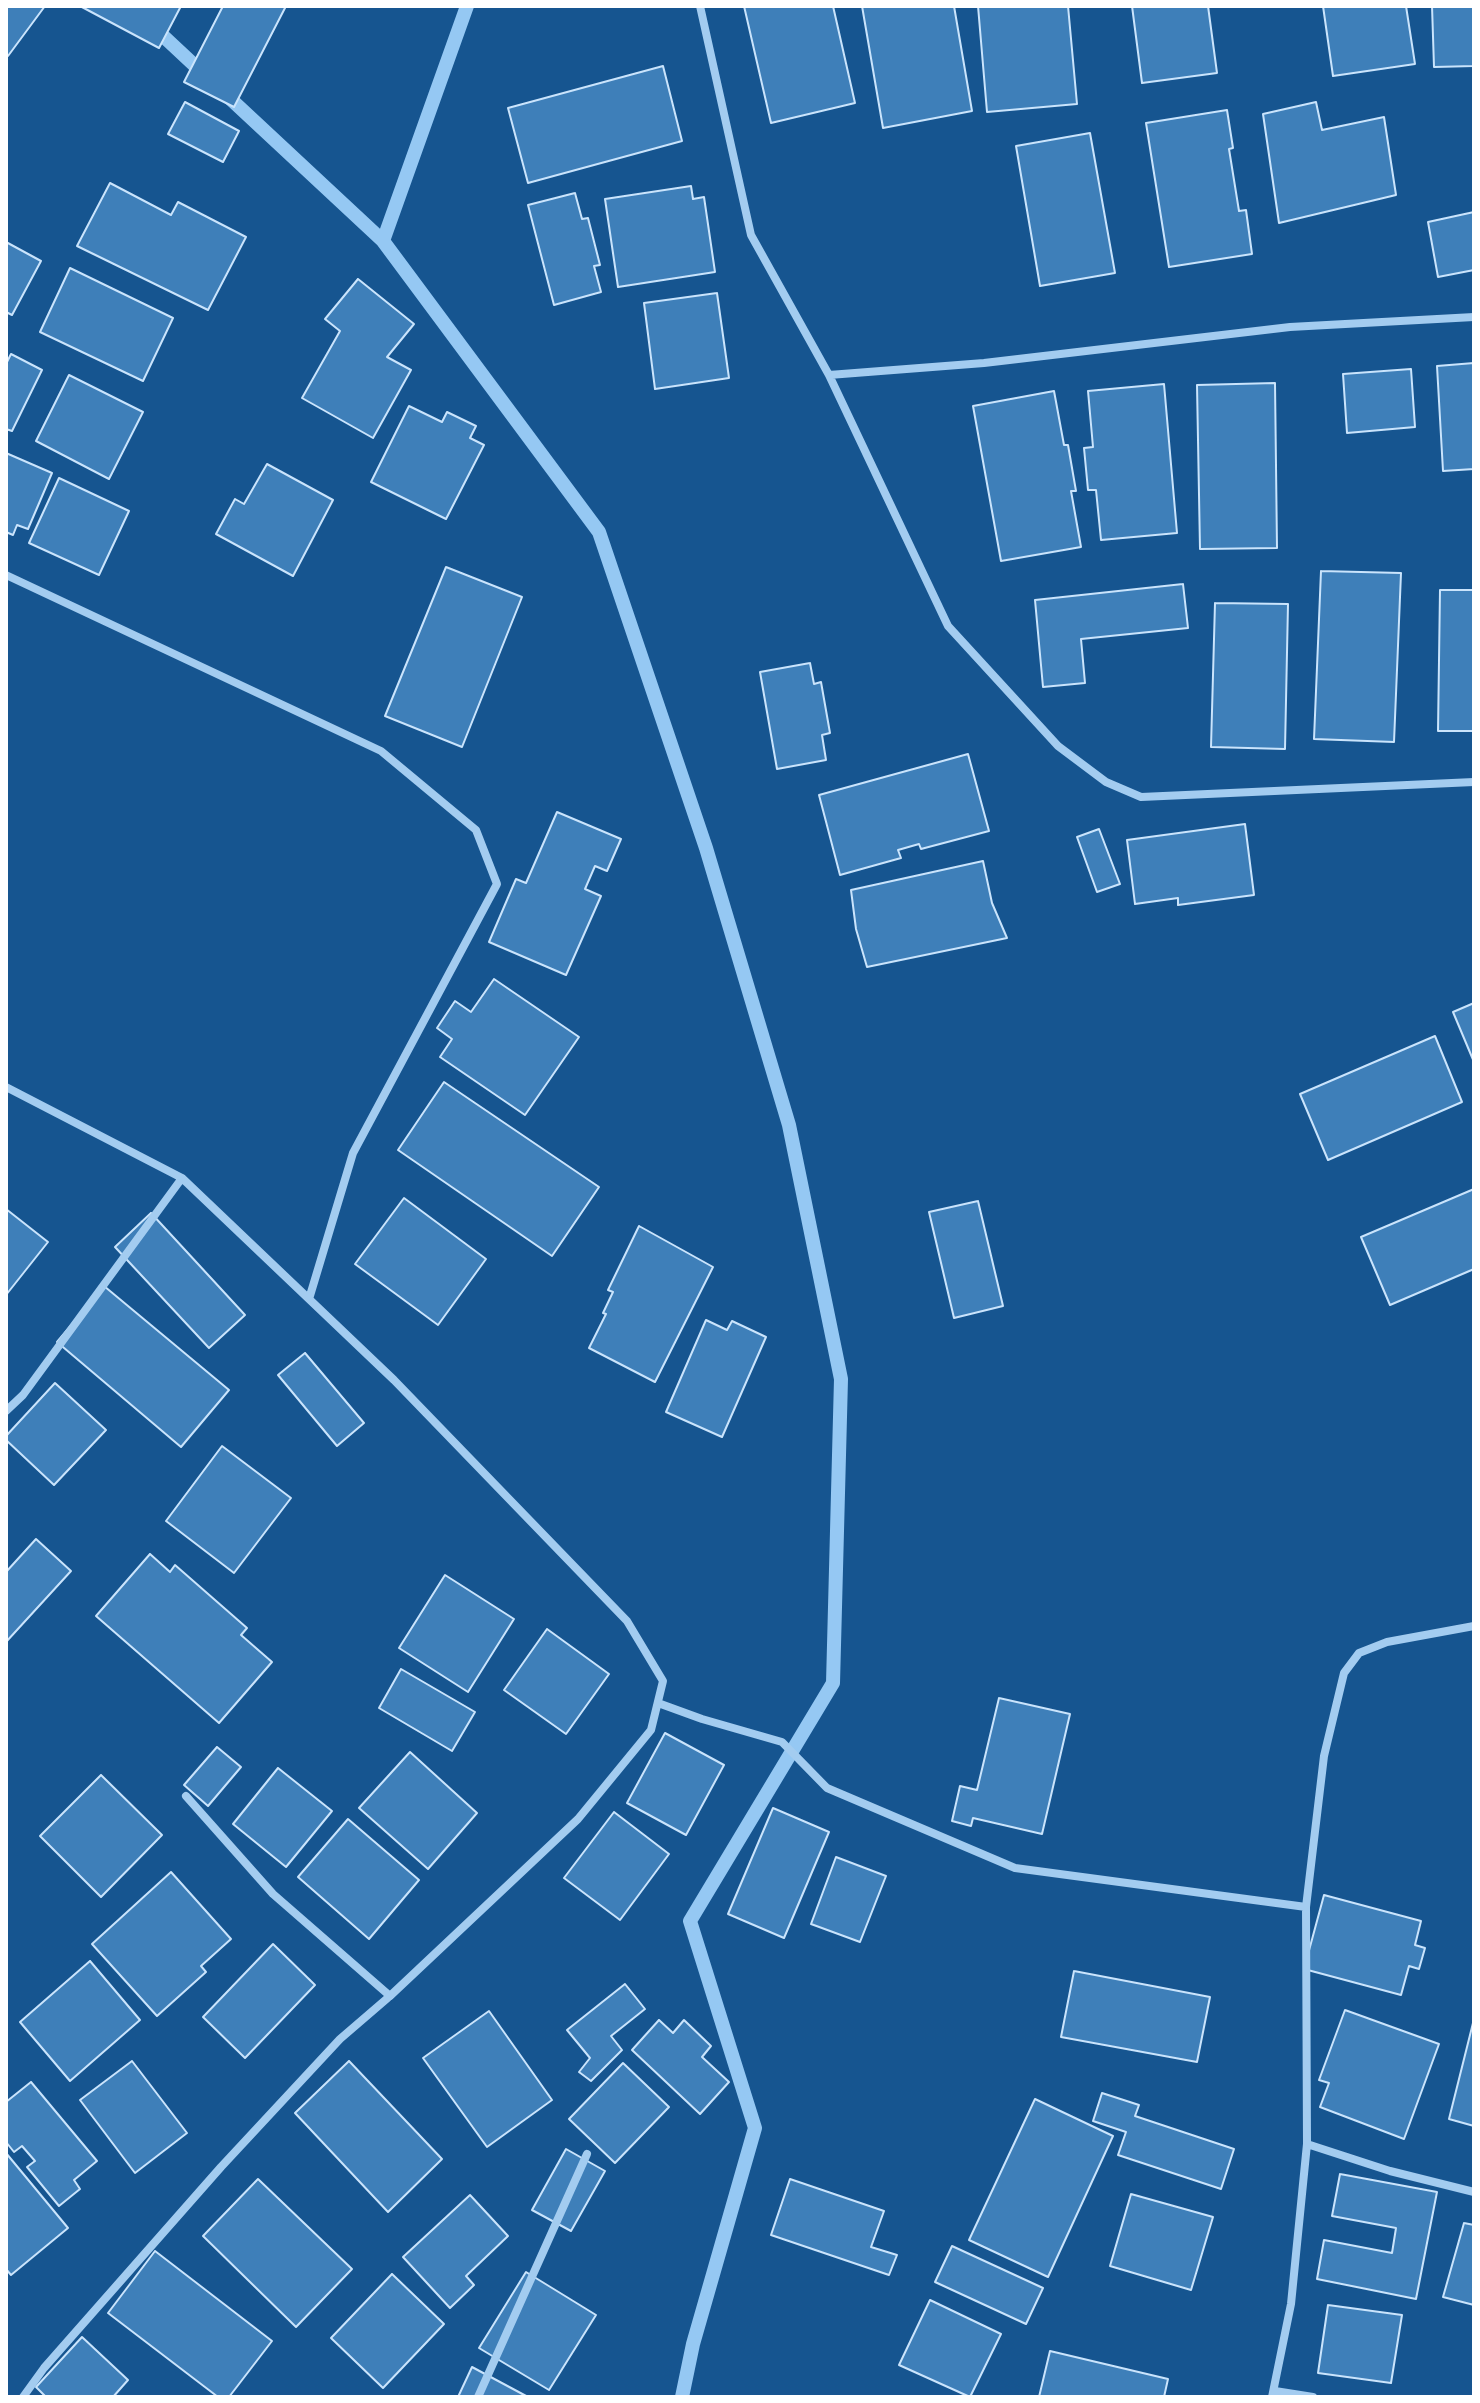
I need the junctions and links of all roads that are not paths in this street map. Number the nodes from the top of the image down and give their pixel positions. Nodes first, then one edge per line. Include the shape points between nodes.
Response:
1 (700, 6) edge
2 (1474, 317) edge
3 (829, 375) junction
4 (6, 575) edge
5 (1474, 782) edge
6 (6, 1087) edge
7 (182, 1178) junction
8 (309, 1299) junction
9 (6, 1411) edge
10 (1474, 1626) edge
11 (658, 1703) junction
12 (186, 1796) dead end
13 (1306, 1907) junction
14 (390, 1996) junction
15 (1307, 2144) junction
16 (587, 2154) dead end
17 (1474, 2192) edge
18 (1274, 2394) edge
19 (23, 2397) edge
20 (478, 2397) edge
21 (1313, 2397) edge

1 - 3 street via 751,235
2 - 3 street via 1290,327 984,363
3 - 5 street via 948,626 1058,746 1106,782 1141,797
4 - 8 street via 381,751 476,830 497,884 353,1153
6 - 7 street
7 - 8 street
7 - 9 street
8 - 11 street via 627,1621 663,1681
10 - 13 street via 1387,1642 1359,1653 1344,1673 1324,1756
11 - 13 street via 782,1742 827,1788 1015,1868
11 - 14 street via 651,1730 578,1819
12 - 14 street via 273,1894
13 - 15 street
14 - 19 street via 340,2039 221,2167
15 - 17 street
15 - 18 street via 1291,2304
16 - 20 street
18 - 21 street

